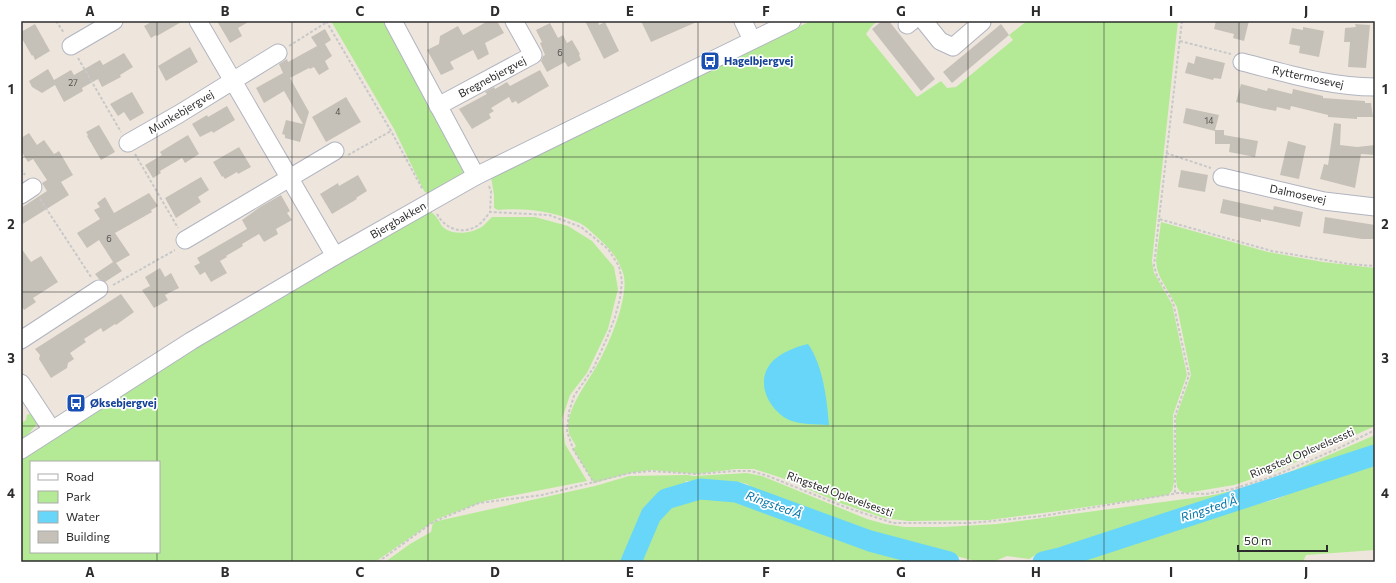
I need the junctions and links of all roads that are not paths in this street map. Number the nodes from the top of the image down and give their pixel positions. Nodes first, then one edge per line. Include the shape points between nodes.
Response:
1 (114, 21) edge
2 (198, 21) edge
3 (393, 21) edge
4 (514, 21) edge
5 (743, 21) edge
6 (792, 21) edge
7 (924, 21) edge
8 (982, 21) edge
9 (752, 40) junction
10 (71, 46) road end
11 (278, 52) road end
12 (1242, 62) road end
13 (233, 80) junction
14 (1375, 87) edge
15 (438, 106) junction
16 (128, 143) road end
17 (335, 151) road end
18 (480, 174) junction
19 (1222, 177) road end
20 (290, 178) junction
21 (1375, 207) edge
22 (185, 240) road end
23 (335, 256) junction
24 (99, 289) road end
25 (21, 340) edge
26 (21, 382) edge
27 (52, 430) junction
28 (21, 450) edge

1 - 10 street
2 - 13 street
3 - 15 street
4 - 15 street, Bregnebjergvej via 533,54
5 - 9 street
6 - 9 street, Bjergbakken
7 - 8 street via 940,41 953,47
9 - 18 street, Bjergbakken
11 - 13 street, Munkebjergvej
12 - 14 street, Ryttermosevej via 1322,82
13 - 16 street, Munkebjergvej
13 - 20 street
15 - 18 street
17 - 20 street
18 - 23 street, Bjergbakken
19 - 21 street, Dalmosevej via 1324,201
20 - 22 street
20 - 23 street
23 - 27 street, Bjergbakken via 191,341
24 - 25 street
26 - 27 street
27 - 28 street, Bjergbakken

